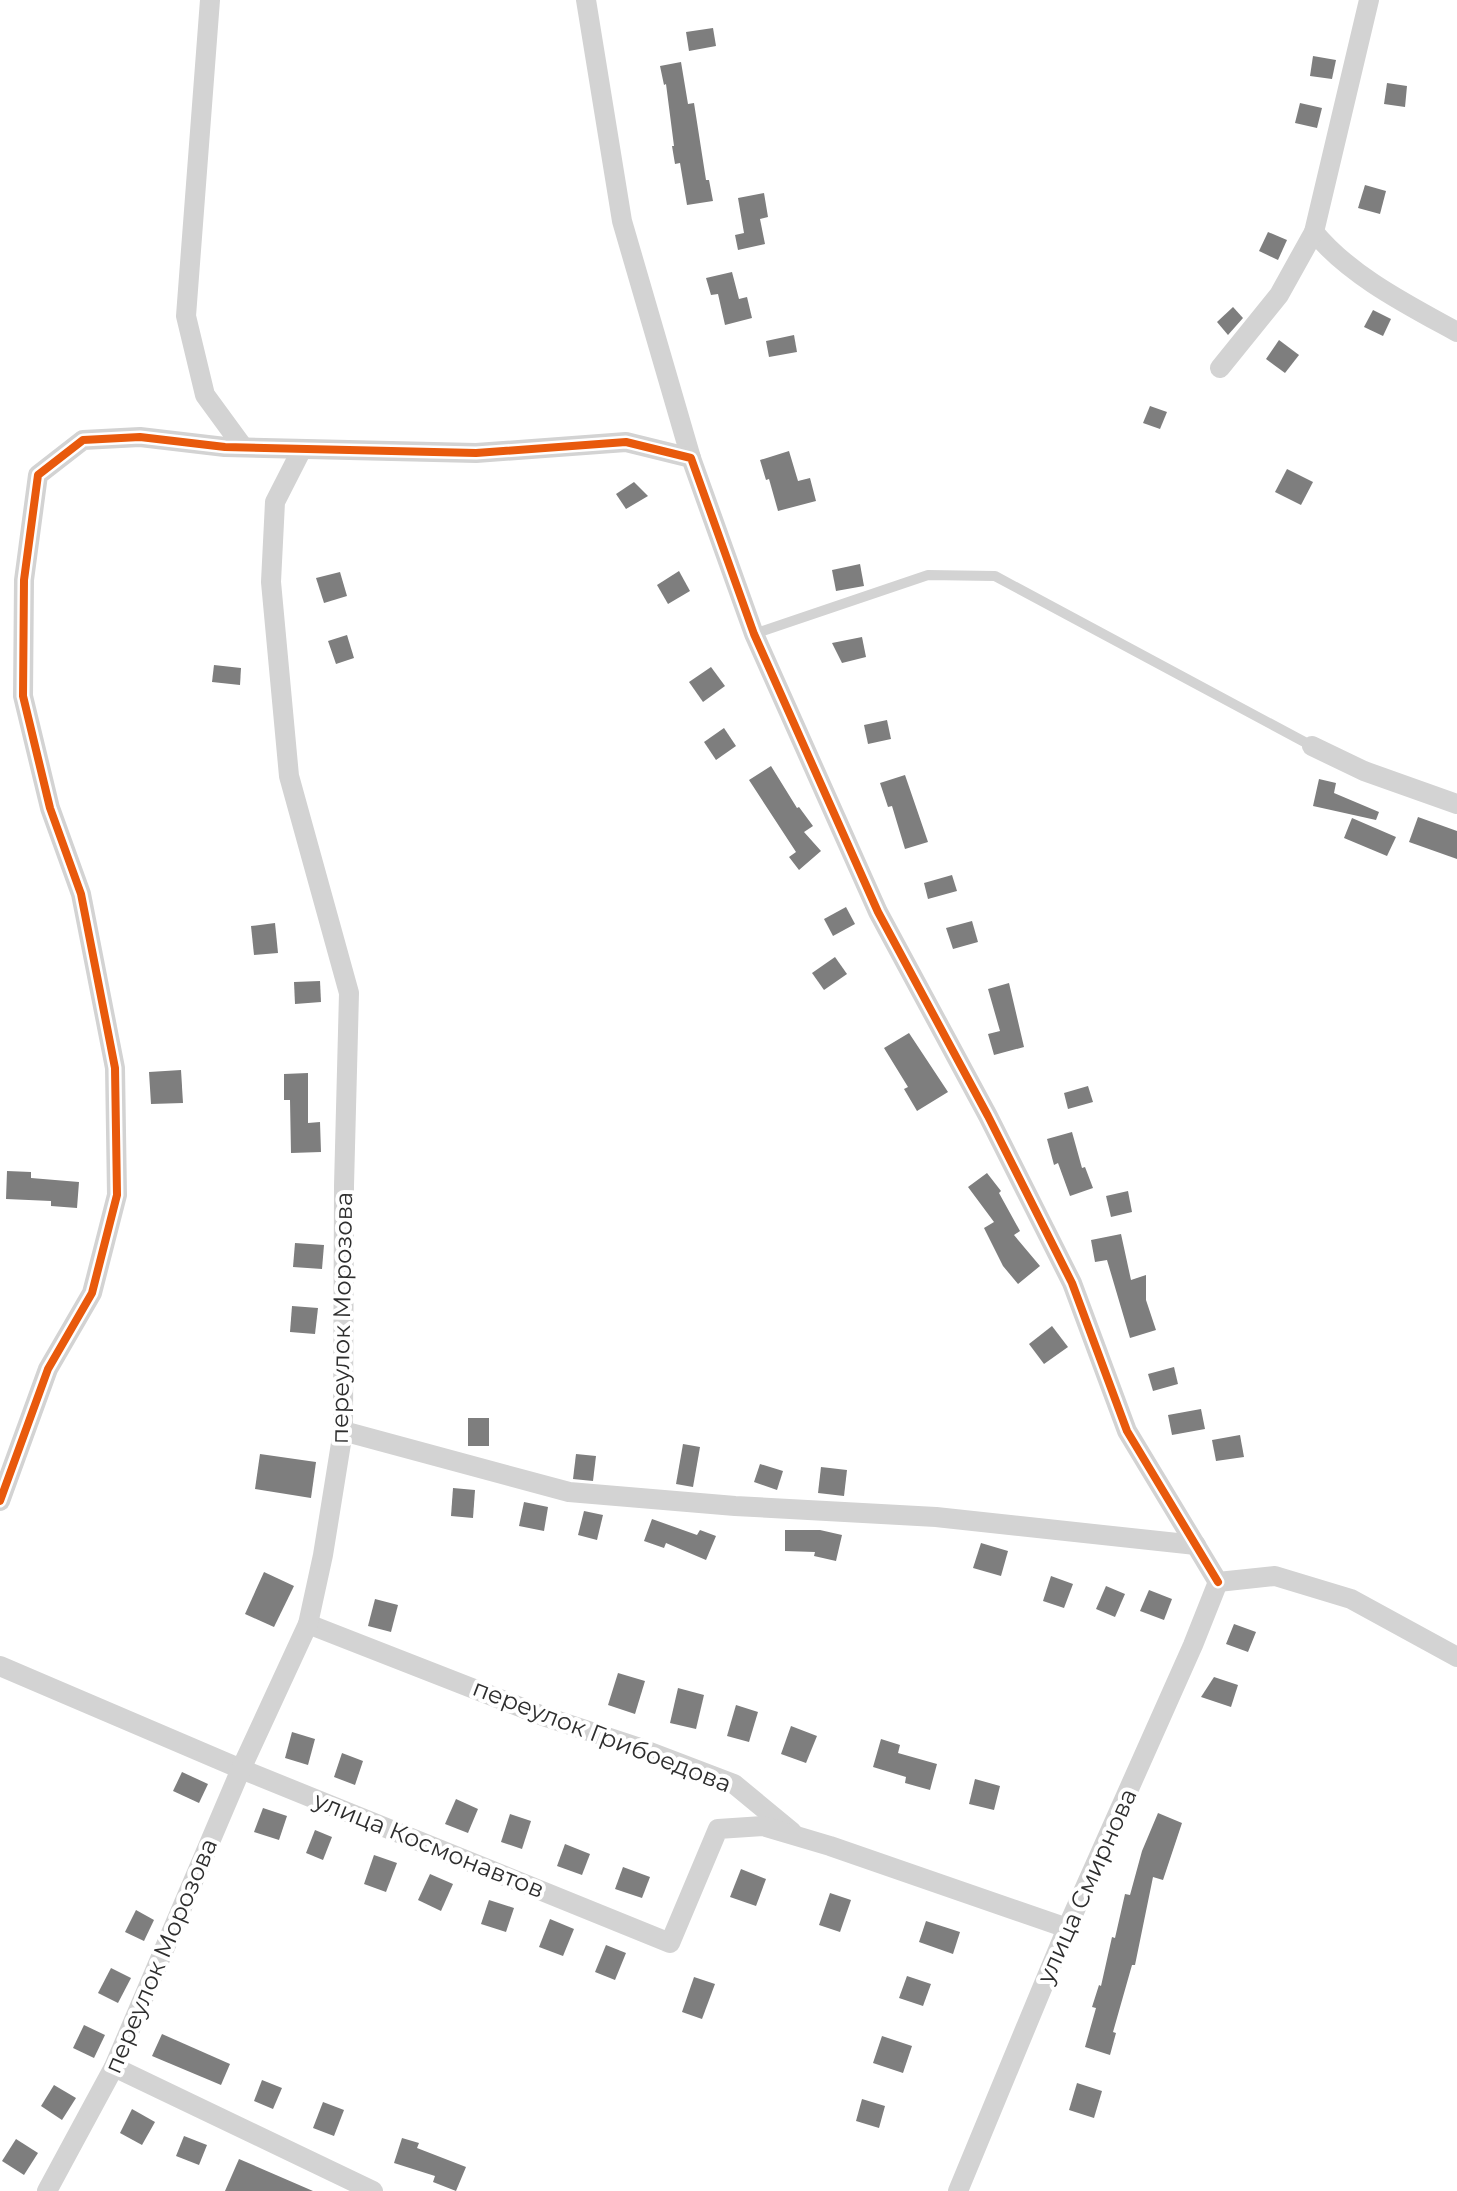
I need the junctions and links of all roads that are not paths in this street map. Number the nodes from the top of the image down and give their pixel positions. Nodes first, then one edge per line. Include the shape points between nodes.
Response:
1 (210, 0) edge
2 (586, 0) edge
3 (1369, 0) edge
4 (1314, 232) junction
5 (1457, 332) edge
6 (1220, 368) dead end
7 (243, 447) junction
8 (302, 449) junction
9 (691, 458) junction
10 (754, 634) junction
11 (1312, 746) joint
12 (1457, 804) edge
13 (343, 1431) junction
14 (0, 1501) edge
15 (1196, 1545) junction
16 (1218, 1582) junction
17 (308, 1624) junction
18 (1457, 1657) edge
19 (0, 1666) edge
20 (241, 1769) junction
21 (798, 1837) junction
22 (1067, 1928) junction
23 (114, 2067) junction
24 (47, 2191) edge
25 (373, 2191) edge
26 (958, 2191) edge

1 - 7 street via 186,316 205,395
2 - 9 street via 622,221
3 - 4 street
4 - 5 street via 1329,251
4 - 6 street via 1279,295
7 - 8 street
7 - 14 street via 140,437 83,440 38,475 24,580 23,696 50,808 81,894 115,1068 117,1195 92,1293 48,1369
8 - 9 street via 476,453 626,442
8 - 13 street, переулок Морозова via 275,502 271,582 289,776 349,993
9 - 10 street
10 - 11 lane via 928,575 995,576
10 - 15 street via 878,912 1072,1283 1127,1431
11 - 12 street
13 - 15 street via 569,1492 936,1517
13 - 17 street, переулок Морозова
15 - 16 street
16 - 18 street via 1275,1576 1351,1599
16 - 22 street, улица Смирнова
17 - 20 street, переулок Морозова
17 - 21 street, переулок Грибоедова via 734,1784
19 - 20 street, улица Космонавтов
20 - 21 street, улица Космонавтов via 670,1943 718,1829 763,1826
20 - 23 street, переулок Морозова
21 - 22 street, переулок Грибоедова
22 - 26 street, улица Смирнова
23 - 24 street, переулок Морозова
23 - 25 street

